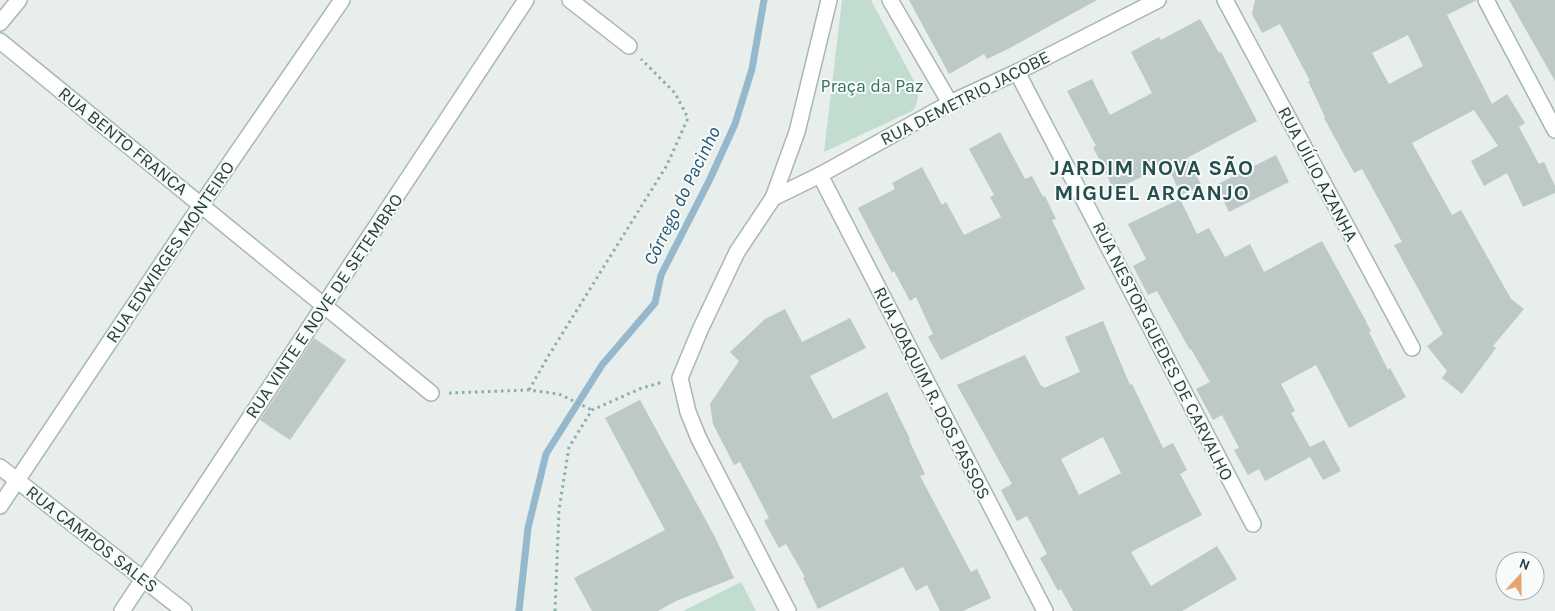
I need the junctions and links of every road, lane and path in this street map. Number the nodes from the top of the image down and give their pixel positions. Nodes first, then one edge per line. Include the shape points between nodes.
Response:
1 (19, 0) edge
2 (342, 0) edge
3 (526, 0) edge
4 (570, 0) edge
5 (829, 0) edge
6 (890, 0) edge
7 (1158, 0) edge
8 (1225, 0) edge
9 (1486, 0) edge
10 (0, 23) edge
11 (0, 41) edge
12 (629, 46) joint
13 (1018, 72) junction
14 (950, 103) junction
15 (1555, 130) edge
16 (820, 175) junction
17 (773, 198) junction
18 (202, 205) junction
19 (324, 306) junction
20 (1412, 348) dead end
21 (680, 378) junction
22 (530, 390) junction
23 (431, 393) joint
24 (592, 410) junction
25 (0, 467) edge
26 (18, 480) junction
27 (0, 506) edge
28 (1252, 524) dead end
29 (143, 579) junction
30 (122, 611) edge
31 (184, 611) edge
32 (555, 611) edge
33 (788, 611) edge
34 (1045, 611) edge

1 - 10 street
2 - 18 street, RUA EDWIRGES MONTEIRO
3 - 19 street, RUA VINTE E NOVE DE SETEMBRO
4 - 12 street
5 - 17 street via 797,132
6 - 14 street
7 - 13 street, RUA DEMETRIO JACOBE
8 - 20 street, RUA UÍLIO AZANHA
9 - 15 street
11 - 18 street, RUA BENTO FRANCA
12 - 22 path via 675,93 688,118 667,165
13 - 14 street, RUA DEMETRIO JACOBE
13 - 28 street, RUA NESTOR GUEDES DE CARVALHO
14 - 16 street, RUA DEMETRIO JACOBE
16 - 17 street, RUA DEMETRIO JACOBE
16 - 34 street, RUA JOAQUIM R. DOS PASSOS
17 - 21 street via 737,252
18 - 19 street, RUA BENTO FRANCA
18 - 26 street, RUA EDWIRGES MONTEIRO
19 - 23 street, RUA BENTO FRANCA
19 - 29 street, RUA VINTE E NOVE DE SETEMBRO
21 - 24 path via 642,388
21 - 33 street via 699,439
22 - 23 path
22 - 24 path via 559,394
24 - 32 path via 570,447 559,510
25 - 26 street, RUA CAMPOS SALES
26 - 27 street, RUA EDWIRGES MONTEIRO
26 - 29 street, RUA CAMPOS SALES
29 - 30 street, RUA VINTE E NOVE DE SETEMBRO
29 - 31 street, RUA CAMPOS SALES

